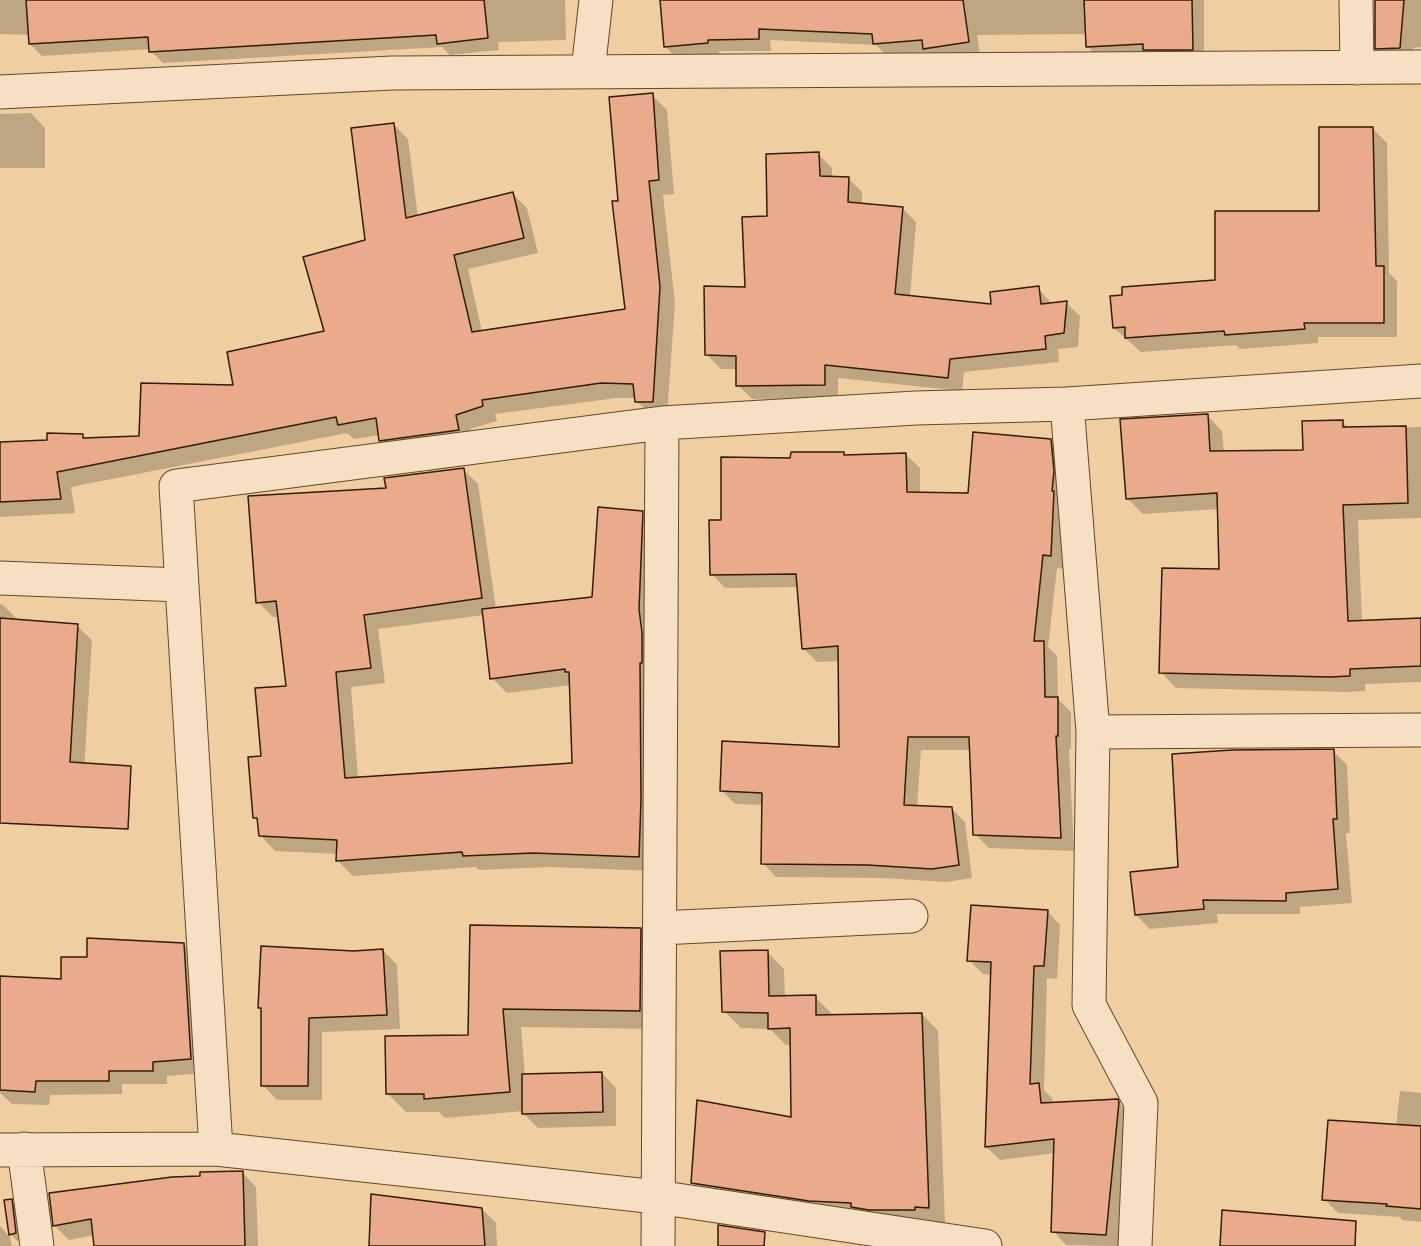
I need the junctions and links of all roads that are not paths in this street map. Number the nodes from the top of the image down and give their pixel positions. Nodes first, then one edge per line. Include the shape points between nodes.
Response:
1 (596, 0) edge
2 (1356, 0) edge
3 (1421, 67) edge
4 (1357, 68) junction
5 (588, 71) junction
6 (0, 92) edge
7 (1421, 381) edge
8 (1067, 404) junction
9 (662, 423) junction
10 (0, 578) edge
11 (181, 585) junction
12 (1421, 730) edge
13 (1093, 732) junction
14 (911, 916) dead end
15 (660, 928) junction
16 (12, 1149) edge
17 (216, 1149) junction
18 (657, 1197) junction
19 (37, 1246) edge
20 (658, 1246) edge
21 (985, 1246) edge
22 (1135, 1246) edge

1 - 5 street
2 - 4 street
3 - 4 street
4 - 5 street
5 - 6 street via 392,72
7 - 8 street
8 - 9 street via 916,408
8 - 13 street
9 - 11 street via 176,486
9 - 15 street
10 - 11 street
11 - 17 street
12 - 13 street
13 - 22 street via 1089,1005 1141,1103
14 - 15 street
15 - 18 street
16 - 17 street
16 - 19 street
17 - 18 street
18 - 20 street
18 - 21 street

